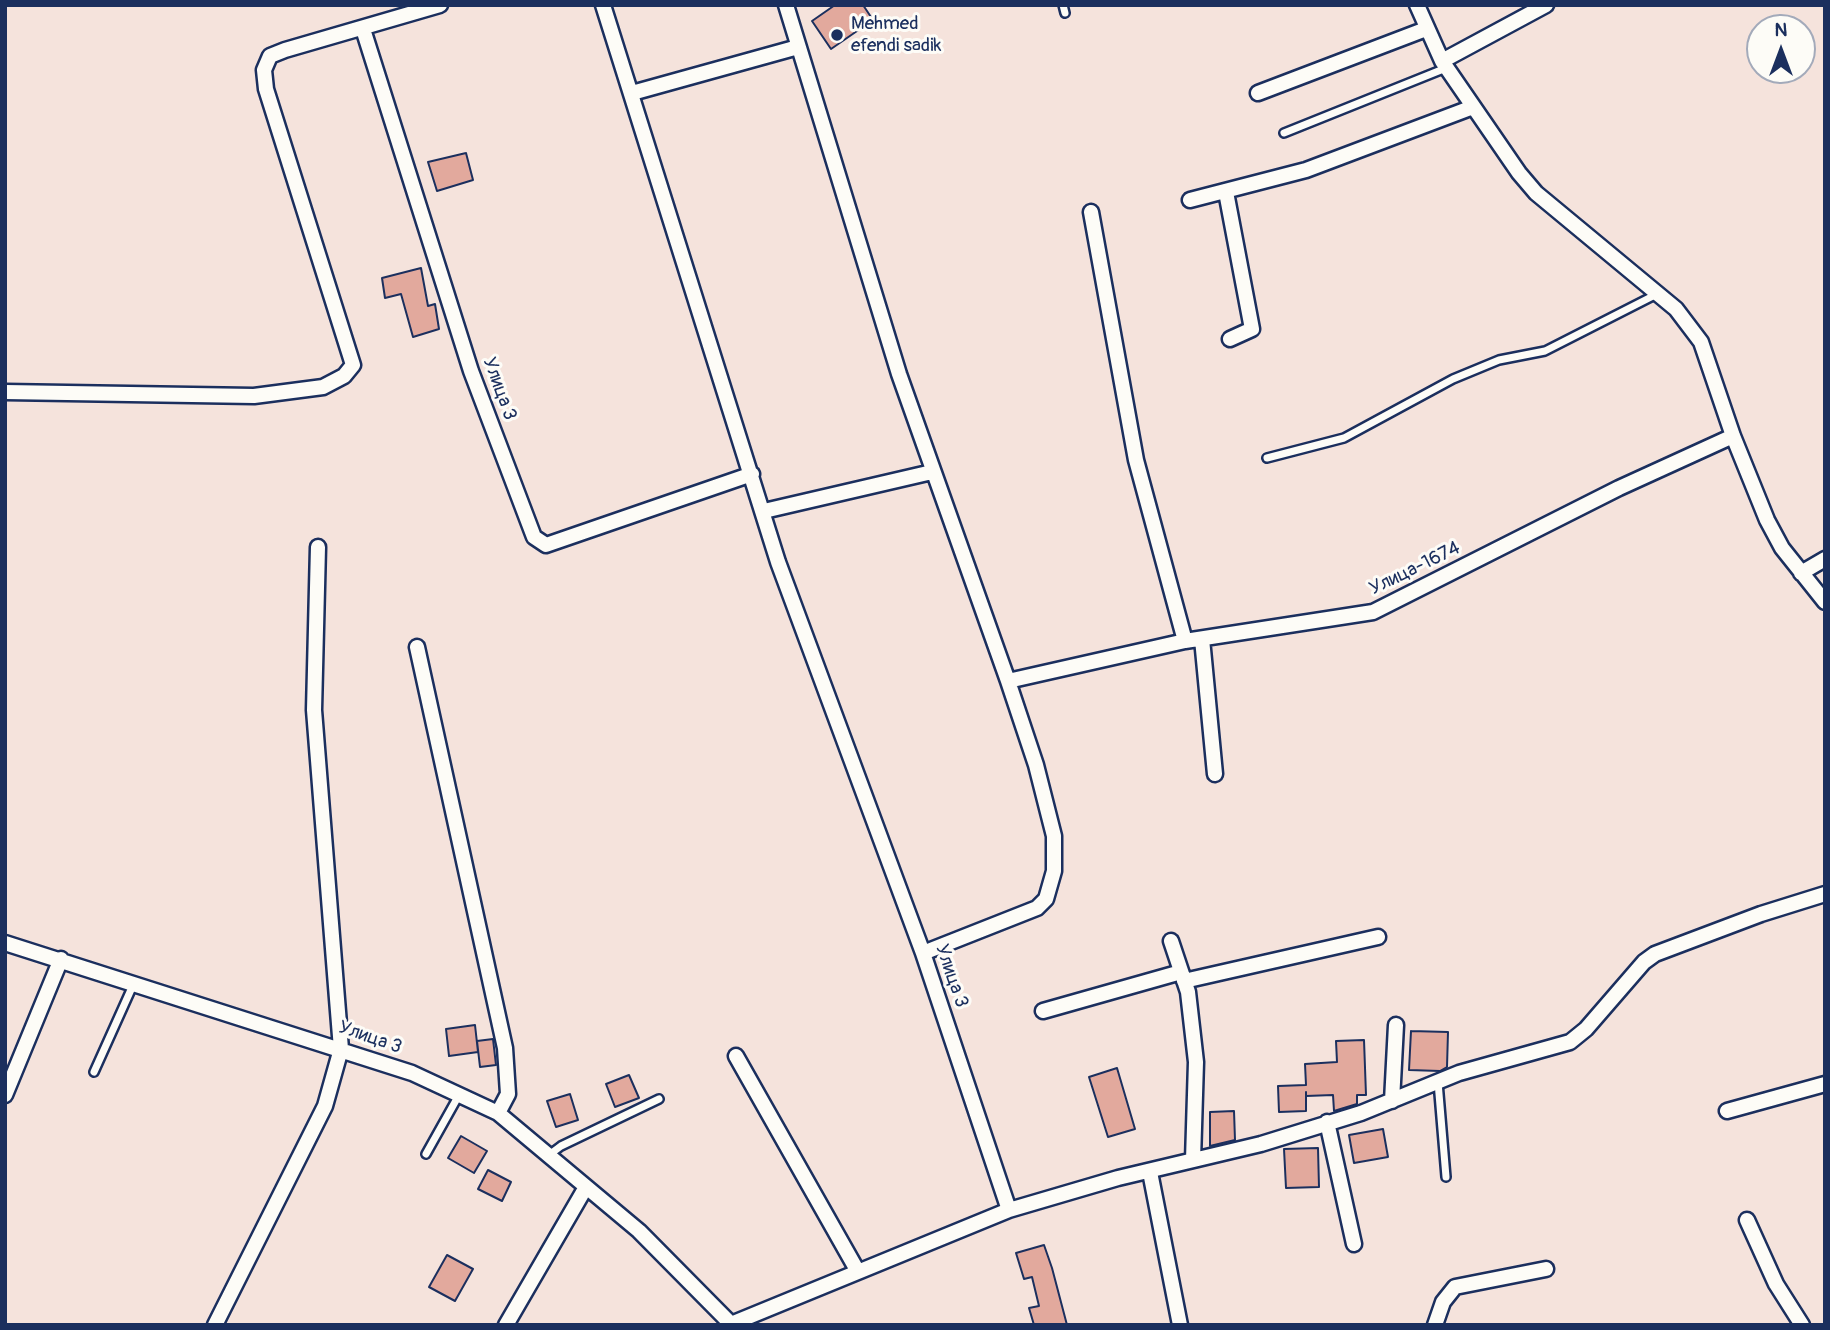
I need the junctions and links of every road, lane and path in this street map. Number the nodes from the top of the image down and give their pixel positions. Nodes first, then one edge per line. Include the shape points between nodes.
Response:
1 (440, 5) edge
2 (603, 5) edge
3 (786, 5) edge
4 (1417, 5) edge
5 (1546, 5) edge
6 (363, 29) junction
7 (1426, 29) junction
8 (798, 47) junction
9 (1444, 64) junction
10 (632, 93) junction
11 (1258, 93) dead end
12 (1473, 107) junction
13 (1284, 133) dead end
14 (1226, 192) junction
15 (1190, 200) dead end
16 (1091, 212) dead end
17 (1658, 293) junction
18 (1230, 339) dead end
19 (5, 392) edge
20 (1733, 436) junction
21 (1267, 458) dead end
22 (932, 472) junction
23 (752, 474) junction
24 (764, 511) junction
25 (318, 547) dead end
26 (1825, 559) edge
27 (1801, 573) junction
28 (1825, 602) edge
29 (1202, 639) junction
30 (1185, 641) junction
31 (417, 647) dead end
32 (1008, 681) junction
33 (1214, 774) dead end
34 (1825, 894) edge
35 (1377, 937) dead end
36 (1171, 941) dead end
37 (5, 943) edge
38 (923, 953) junction
39 (61, 959) junction
40 (1183, 976) junction
41 (135, 983) junction
42 (1043, 1012) dead end
43 (1396, 1025) dead end
44 (341, 1049) junction
45 (736, 1056) dead end
46 (94, 1072) dead end
47 (1438, 1081) junction
48 (1825, 1084) edge
49 (5, 1095) edge
50 (459, 1095) junction
51 (659, 1099) dead end
52 (1392, 1101) junction
53 (1727, 1111) dead end
54 (498, 1113) junction
55 (1327, 1122) junction
56 (426, 1154) dead end
57 (549, 1155) junction
58 (1193, 1160) junction
59 (1150, 1172) junction
60 (1446, 1177) dead end
61 (586, 1187) junction
62 (1009, 1210) junction
63 (1747, 1220) dead end
64 (1354, 1244) dead end
65 (1546, 1269) dead end
66 (857, 1270) junction
67 (216, 1324) edge
68 (731, 1324) edge
69 (506, 1325) edge
70 (1180, 1325) edge
71 (1435, 1325) edge
72 (1802, 1325) edge

1 - 6 street
2 - 10 street, Улица 3
3 - 8 street
4 - 7 street
5 - 9 street
6 - 19 street via 270,56 264,70 265,89 353,365 344,376 323,387 254,396
6 - 23 street, Улица 3 via 471,371 534,537 546,545
7 - 9 street
7 - 11 street
8 - 10 street
8 - 22 street
9 - 12 street
9 - 13 lane
10 - 23 street, Улица 3
12 - 14 street via 1306,170
12 - 17 street via 1536,193
14 - 15 street
14 - 18 street via 1252,329
16 - 30 street via 1134,449
17 - 20 street via 1701,342
17 - 21 lane via 1545,351 1499,360 1453,379 1344,438
20 - 27 street via 1767,520
20 - 29 street, Улица-1674 via 1373,612
22 - 24 street
22 - 32 street
23 - 24 street, Улица 3
24 - 38 street, Улица 3 via 778,562
25 - 44 street via 314,710
26 - 27 street
27 - 28 street
29 - 30 street, Улица-1674
29 - 33 street
30 - 32 street, Улица-1674
31 - 54 street via 505,1048 508,1094
32 - 38 street via 1049,816 1056,854 1051,886 1046,899 1027,914
34 - 47 street via 1655,954 1570,1042
35 - 40 street
36 - 40 street
37 - 39 street, Улица 3
38 - 62 street, Улица 3
39 - 41 street, Улица 3
39 - 49 street
40 - 42 street
40 - 58 street via 1196,1062
41 - 44 street, Улица 3
41 - 46 lane
43 - 52 street
44 - 50 street, Улица 3
44 - 67 street via 325,1106
45 - 66 street
47 - 52 street
47 - 60 lane
48 - 53 street
50 - 54 street, Улица 3
50 - 56 lane
51 - 57 lane
52 - 55 street
54 - 57 street, Улица 3
55 - 58 street
55 - 64 street
57 - 61 street, Улица 3
58 - 59 street
59 - 62 street
59 - 70 street
61 - 68 street, Улица 3 via 639,1231
61 - 69 street
62 - 66 street, Улица 3
63 - 72 street via 1776,1284
65 - 71 street via 1455,1287
66 - 68 street, Улица 3

